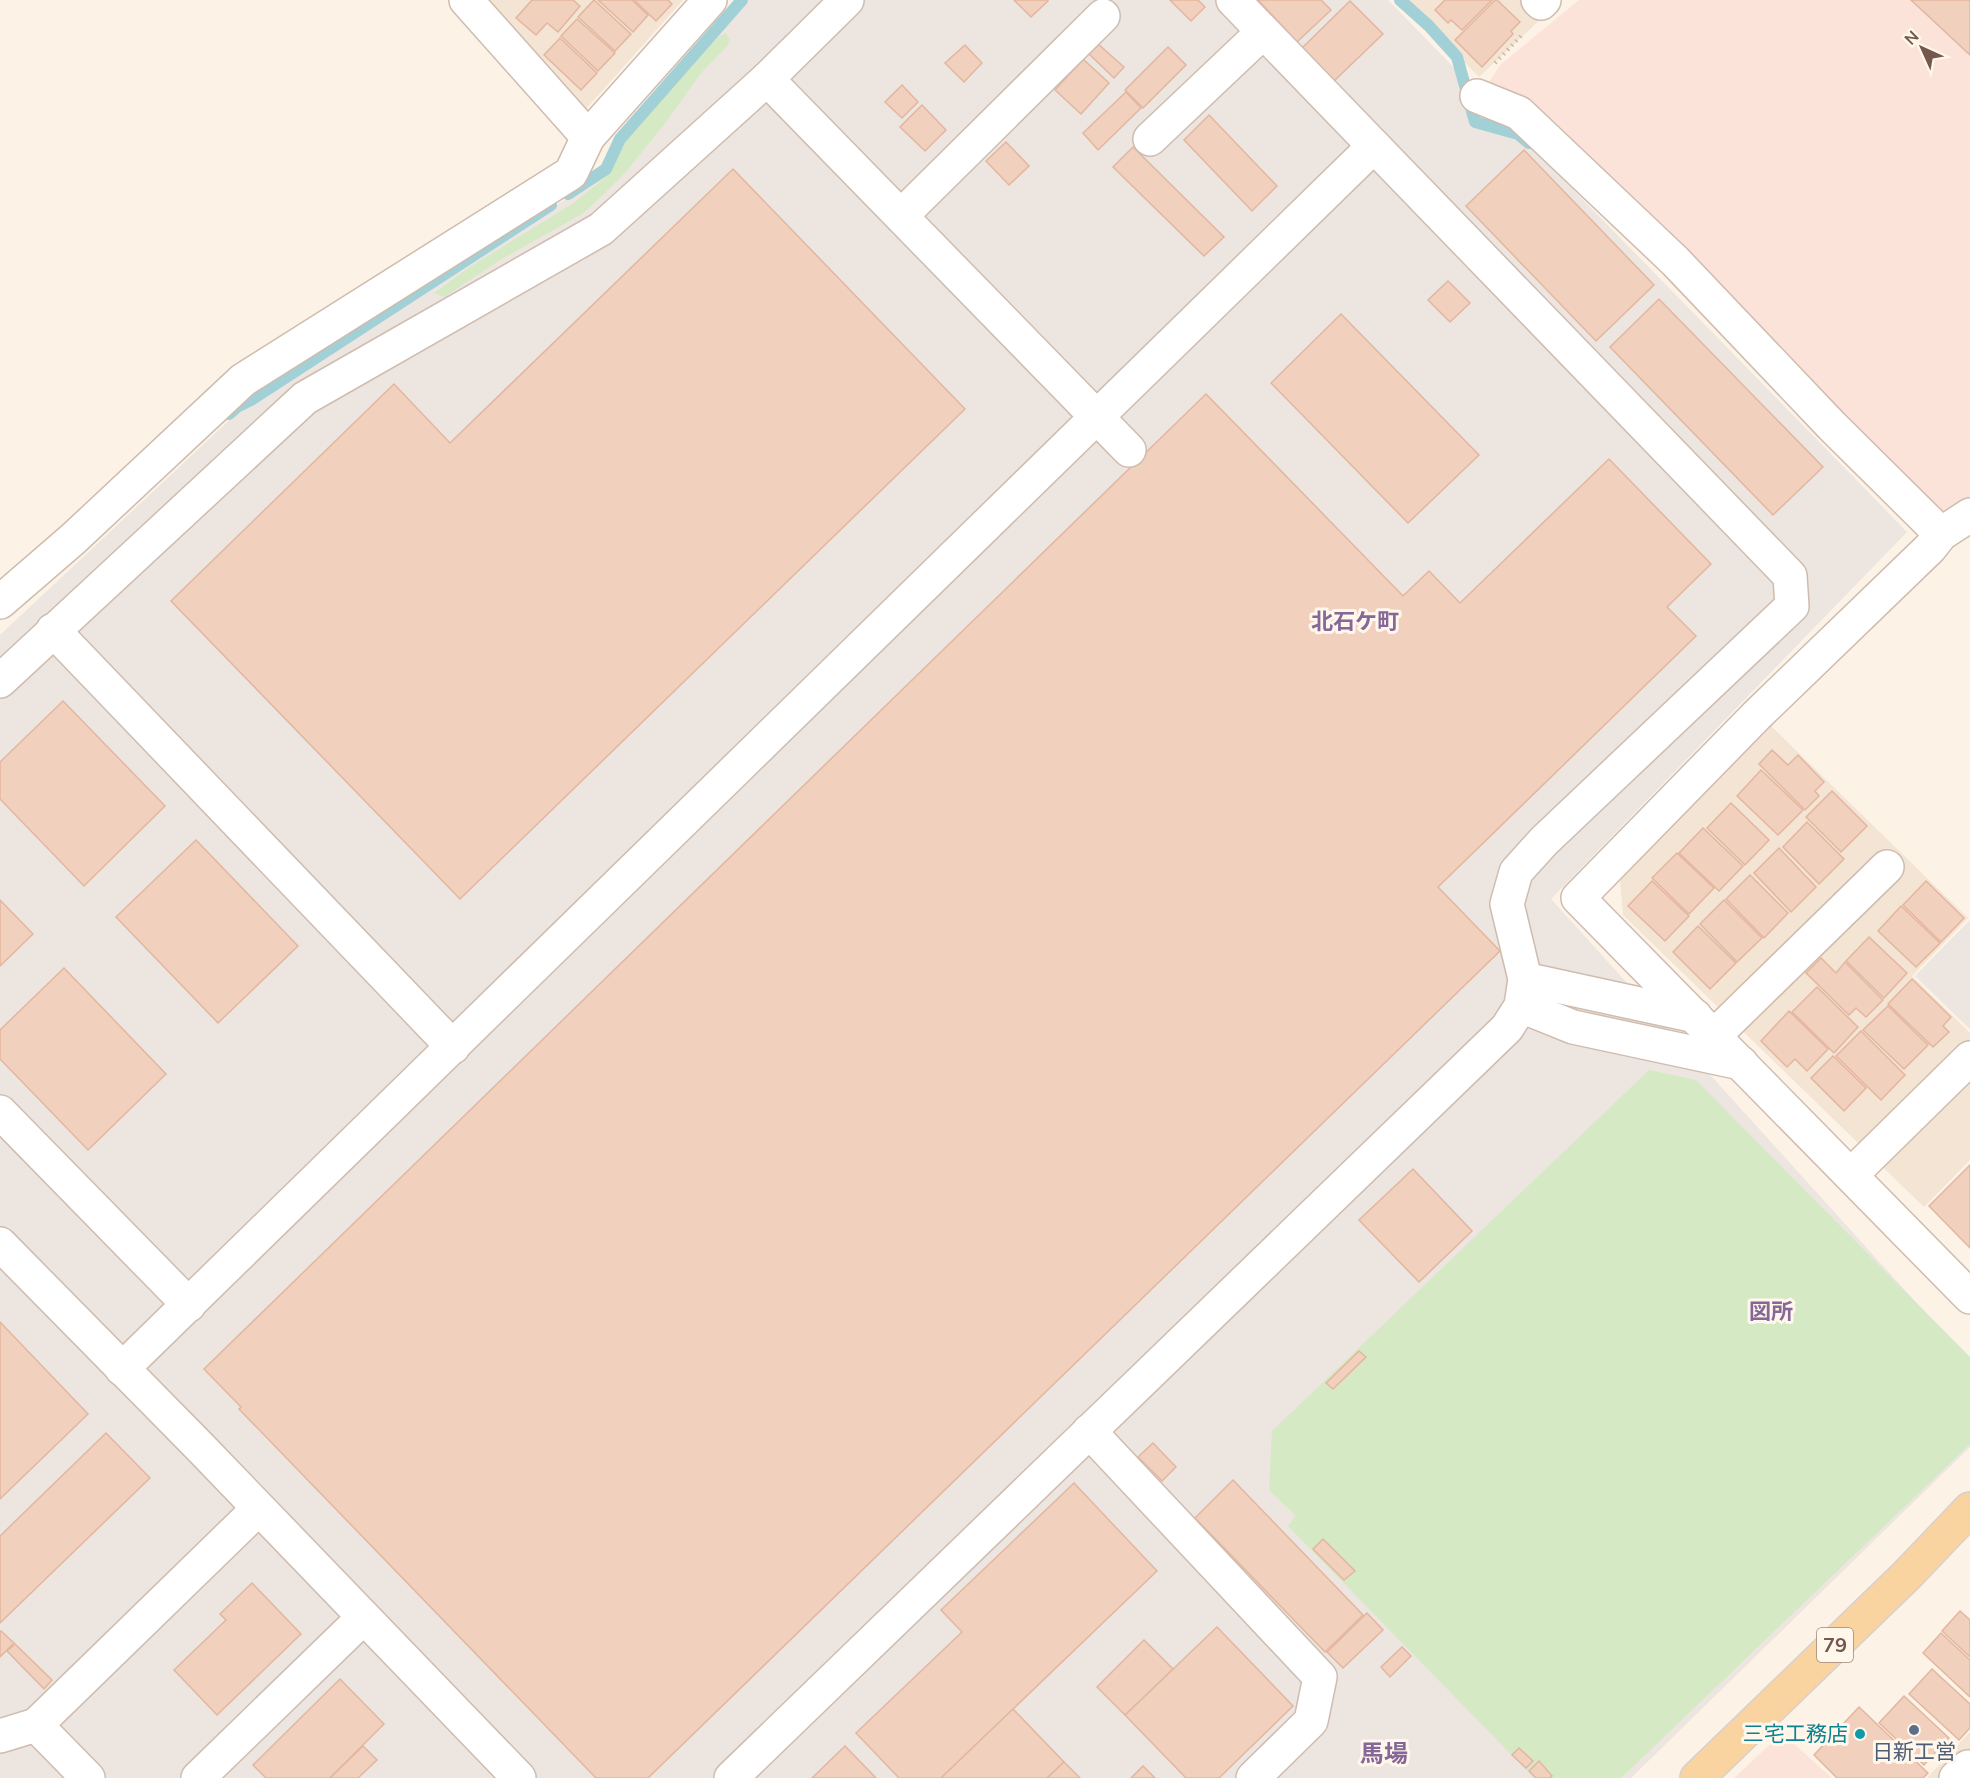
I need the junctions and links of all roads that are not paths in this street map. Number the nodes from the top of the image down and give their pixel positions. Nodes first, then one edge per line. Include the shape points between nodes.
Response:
1 (466, 0) edge
2 (710, 0) edge
3 (847, 0) edge
4 (1233, 0) edge
5 (1103, 16) dead end
6 (1263, 32) junction
7 (767, 79) junction
8 (1477, 96) road end
9 (588, 137) junction
10 (1150, 139) dead end
11 (1374, 146) junction
12 (901, 216) junction
13 (1097, 416) junction
14 (1129, 450) dead end
15 (1970, 515) edge
16 (1937, 540) junction
17 (0, 602) edge
18 (53, 630) junction
19 (0, 681) edge
20 (1887, 867) dead end
21 (1523, 993) junction
22 (1704, 1026) junction
23 (453, 1047) junction
24 (1970, 1058) edge
25 (1741, 1064) junction
26 (0, 1112) edge
27 (1851, 1175) junction
28 (0, 1244) edge
29 (1970, 1297) edge
30 (189, 1305) junction
31 (122, 1370) junction
32 (1089, 1431) junction
33 (258, 1509) junction
34 (1970, 1509) edge
35 (363, 1618) junction
36 (36, 1725) junction
37 (0, 1736) edge
38 (88, 1778) edge
39 (198, 1778) edge
40 (519, 1778) edge
41 (731, 1778) edge
42 (1253, 1778) edge
43 (1697, 1778) edge

1 - 9 street
2 - 9 street
3 - 7 street
4 - 6 street
5 - 12 street
6 - 10 street
6 - 11 street
7 - 12 street
7 - 18 street via 601,229 305,398
8 - 16 street via 1519,113 1675,261
9 - 17 street via 571,173 243,380
11 - 13 street
11 - 21 street via 1791,576 1792,606 1516,872 1507,904
12 - 13 street
13 - 14 street
13 - 23 street
15 - 16 street
16 - 22 street via 1756,715 1578,898
18 - 19 street
18 - 23 street
20 - 22 street
21 - 22 street
21 - 25 street via 1573,1027
21 - 32 street via 1507,1028
22 - 25 street
23 - 30 street
24 - 27 street
25 - 27 street
26 - 30 street
27 - 29 street
28 - 31 street
30 - 31 street
31 - 33 street
32 - 41 street
32 - 42 street via 1320,1677 1311,1721
33 - 35 street
33 - 36 street
34 - 43 main road, 79
35 - 39 street
35 - 40 street
36 - 37 street
36 - 38 street

